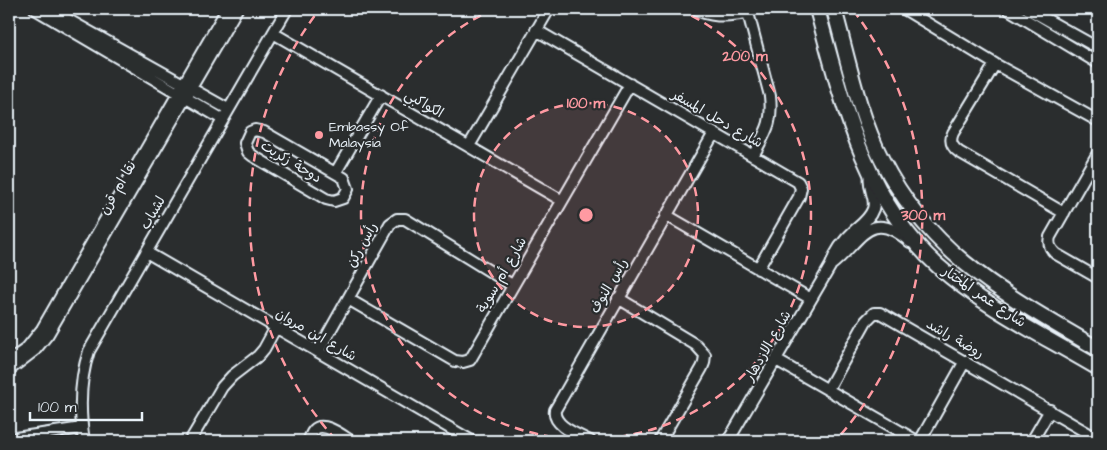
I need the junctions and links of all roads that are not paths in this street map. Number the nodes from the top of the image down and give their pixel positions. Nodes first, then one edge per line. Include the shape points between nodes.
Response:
1 (35, 9) edge
2 (49, 9) edge
3 (227, 9) edge
4 (237, 9) edge
5 (287, 9) edge
6 (549, 9) edge
7 (696, 9) edge
8 (817, 9) edge
9 (834, 9) edge
10 (904, 9) edge
11 (1008, 9) edge
12 (1028, 9) edge
13 (748, 11) edge
14 (1060, 26) junction
15 (536, 30) junction
16 (272, 33) junction
17 (1054, 37) junction
18 (1098, 48) edge
19 (1098, 63) edge
20 (995, 64) junction
21 (630, 84) junction
22 (185, 91) junction
23 (381, 95) junction
24 (228, 109) junction
25 (222, 119) junction
26 (1098, 122) edge
27 (714, 133) junction
28 (469, 146) junction
29 (1098, 153) edge
30 (752, 156) junction
31 (336, 172) junction
32 (870, 175) junction
33 (561, 200) junction
34 (1064, 213) junction
35 (666, 215) junction
36 (921, 248) junction
37 (146, 252) junction
38 (831, 266) junction
39 (758, 269) junction
40 (1098, 278) edge
41 (512, 285) junction
42 (348, 298) junction
43 (618, 298) junction
44 (811, 299) junction
45 (276, 327) junction
46 (1098, 349) edge
47 (318, 352) junction
48 (776, 360) junction
49 (9, 361) edge
50 (965, 361) junction
51 (1098, 368) edge
52 (9, 370) edge
53 (828, 390) junction
54 (1050, 410) junction
55 (82, 428) junction
56 (9, 439) edge
57 (1098, 439) edge
58 (84, 441) edge
59 (190, 441) edge
60 (308, 441) edge
61 (351, 441) edge
62 (472, 441) edge
63 (590, 441) edge
64 (660, 441) edge
65 (728, 441) edge
66 (918, 441) edge
67 (1032, 441) edge

1 - 22 street
2 - 22 street
3 - 22 street, نقا ام قرن
4 - 22 street, نقا ام قرن
5 - 16 street, لشباب
6 - 15 street
7 - 13 street via 716,16
8 - 32 main road, شارع عمر المختار via 846,114
9 - 46 main road, شارع عمر المختار via 870,132 882,160 912,210 939,241 974,272
10 - 20 street
11 - 17 street
12 - 14 street
13 - 30 street via 771,106 770,124
14 - 17 street
14 - 18 street
15 - 21 street, شارع دحل المسفر
15 - 28 street
16 - 23 street, الكواكبي
16 - 24 street, لشباب
17 - 19 street
20 - 26 street
20 - 34 street via 953,133 951,144 959,152
21 - 27 street, شارع دحل المسفر
21 - 33 street, شارع أم سوية
22 - 24 street
22 - 25 street
22 - 49 street, نقا ام قرن via 42,329 26,349
22 - 52 street, نقا ام قرن via 48,334 35,350
23 - 28 street, الكواكبي
23 - 31 street, دوحة زكريت
24 - 25 street, لشباب
25 - 37 street, لشباب
27 - 30 street, شارع دحل المسفر
27 - 35 street, رأس النوف
28 - 33 street, الكواكبي
29 - 34 street
30 - 39 street, شارع دحل المسفر via 795,180 802,188
31 - 31 street, دوحة زكريت via 264,132 255,130 247,137 246,148 252,156 334,201 343,198 348,189 344,178
32 - 36 main road, شارع عمر المختار
32 - 38 street, شارع الازدهار via 873,211 839,247
33 - 41 street, شارع أم سوية
34 - 40 street via 1050,237 1052,250
35 - 39 street
35 - 43 street, رأس النوف
36 - 38 street, شارع الازدهار via 892,229 884,226 874,228 859,237
36 - 51 main road, شارع عمر المختار via 939,267 977,296
37 - 45 street, شارع ابن مروان
37 - 55 street, لشباب via 89,351 81,380
38 - 44 street, شارع الازدهار
39 - 44 street
41 - 42 street, شارع أم سوية via 471,358 463,362 450,358
41 - 42 street, رأس ركن via 401,218 390,224
42 - 47 street, رأس ركن
43 - 63 street, رأس النوف via 554,414 562,426
43 - 64 street via 696,345 705,355 702,368
44 - 48 street, شارع الازدهار
45 - 47 street, شارع ابن مروان
45 - 59 street via 258,356 222,387
47 - 62 street, شارع ابن مروان
48 - 53 street
48 - 65 street, شارع الازدهار
50 - 53 street, روضة راشد via 886,315 874,313 866,321
50 - 54 street, روضة راشد
50 - 66 street
53 - 66 street
54 - 57 street, روضة راشد
54 - 67 street
55 - 56 street
55 - 58 street, لشباب
60 - 61 street via 314,430 320,427

